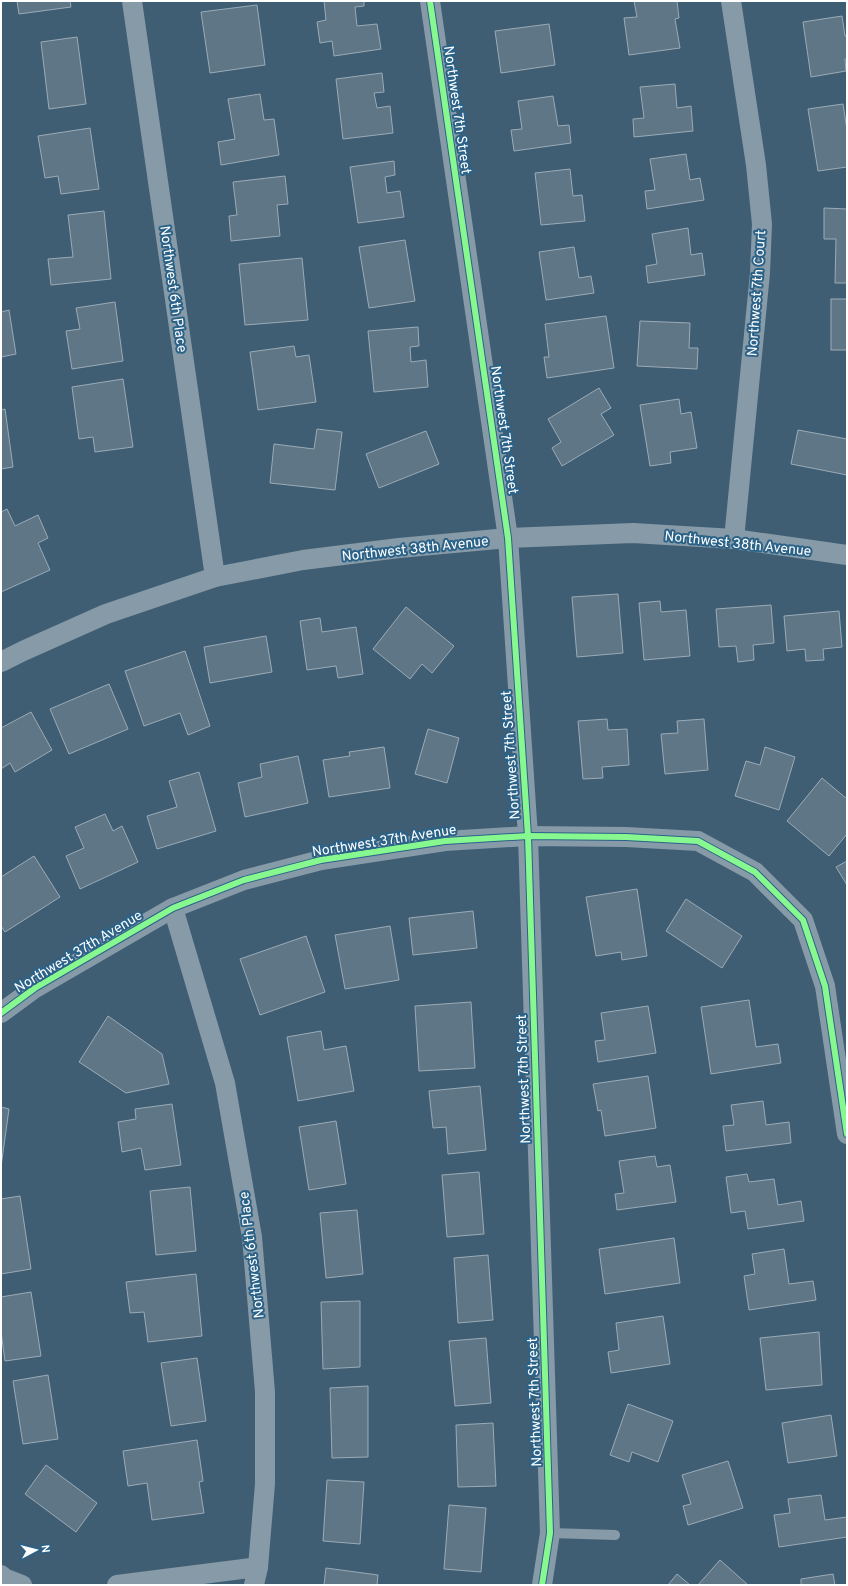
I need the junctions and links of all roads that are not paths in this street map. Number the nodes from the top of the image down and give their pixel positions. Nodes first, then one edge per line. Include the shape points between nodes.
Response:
1 (132, 1) edge
2 (430, 1) edge
3 (731, 1) edge
4 (508, 538) junction
5 (734, 539) junction
6 (847, 555) edge
7 (215, 577) junction
8 (1, 662) edge
9 (528, 836) junction
10 (173, 908) junction
11 (1, 1013) edge
12 (847, 1134) edge
13 (550, 1533) junction
14 (615, 1535) dead end
15 (256, 1576) edge
16 (2, 1577) edge
17 (22, 1585) edge
18 (117, 1585) edge
19 (542, 1585) edge

1 - 7 street, Northwest 6th Place
2 - 4 street, Northwest 7th Street
3 - 5 street, Northwest 7th Court via 756,165 762,224 760,273
4 - 5 street, Northwest 38th Avenue via 633,533
4 - 7 street, Northwest 38th Avenue via 303,560
4 - 9 street, Northwest 7th Street
5 - 6 street, Northwest 38th Avenue
7 - 8 street, Northwest 38th Avenue via 106,614
9 - 10 street, Northwest 37th Avenue via 445,841 321,860 244,880
9 - 12 street, Northwest 37th Avenue via 698,841 755,872 803,920 825,986
9 - 13 street, Northwest 7th Street
10 - 11 street, Northwest 37th Avenue via 35,988
10 - 15 street, Northwest 6th Place via 225,1083 252,1237 265,1392 265,1484
13 - 14 lane
13 - 19 street, Northwest 7th Street
15 - 18 street
16 - 17 street

